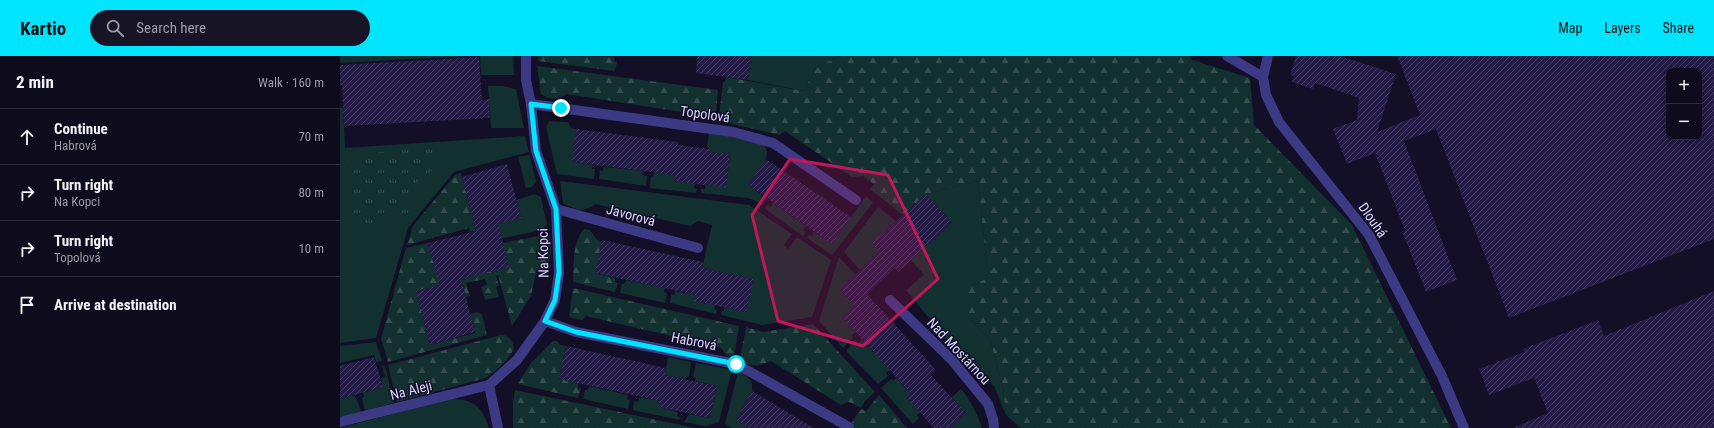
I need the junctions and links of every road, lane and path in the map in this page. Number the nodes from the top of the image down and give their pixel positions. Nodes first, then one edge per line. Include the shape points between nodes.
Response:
1 (526, 56) edge
2 (1227, 56) edge
3 (1268, 56) edge
4 (1263, 77) junction
5 (531, 104) junction
6 (856, 200) dead end
7 (556, 209) junction
8 (698, 248) dead end
9 (890, 300) dead end
10 (545, 321) junction
11 (489, 385) junction
12 (340, 422) edge
13 (849, 427) dead end
14 (498, 428) edge
15 (994, 428) edge
16 (1464, 428) edge

1 - 5 street, Na Kopci via 526,80
2 - 4 street
3 - 4 street
4 - 16 street, Dlouhá via 1266,95 1279,122 1370,234 1442,376
5 - 6 street, Topolová via 733,132 772,143
5 - 7 street, Na Kopci via 536,151
7 - 8 street, Javorová
7 - 10 street, Na Kopci via 559,272 555,300
9 - 15 street, Nad Mostárnou via 952,360 988,404
10 - 11 street, Na Kopci via 517,360
10 - 13 street, Habrová via 576,332 736,364
11 - 12 street, Na Aleji
11 - 14 street

